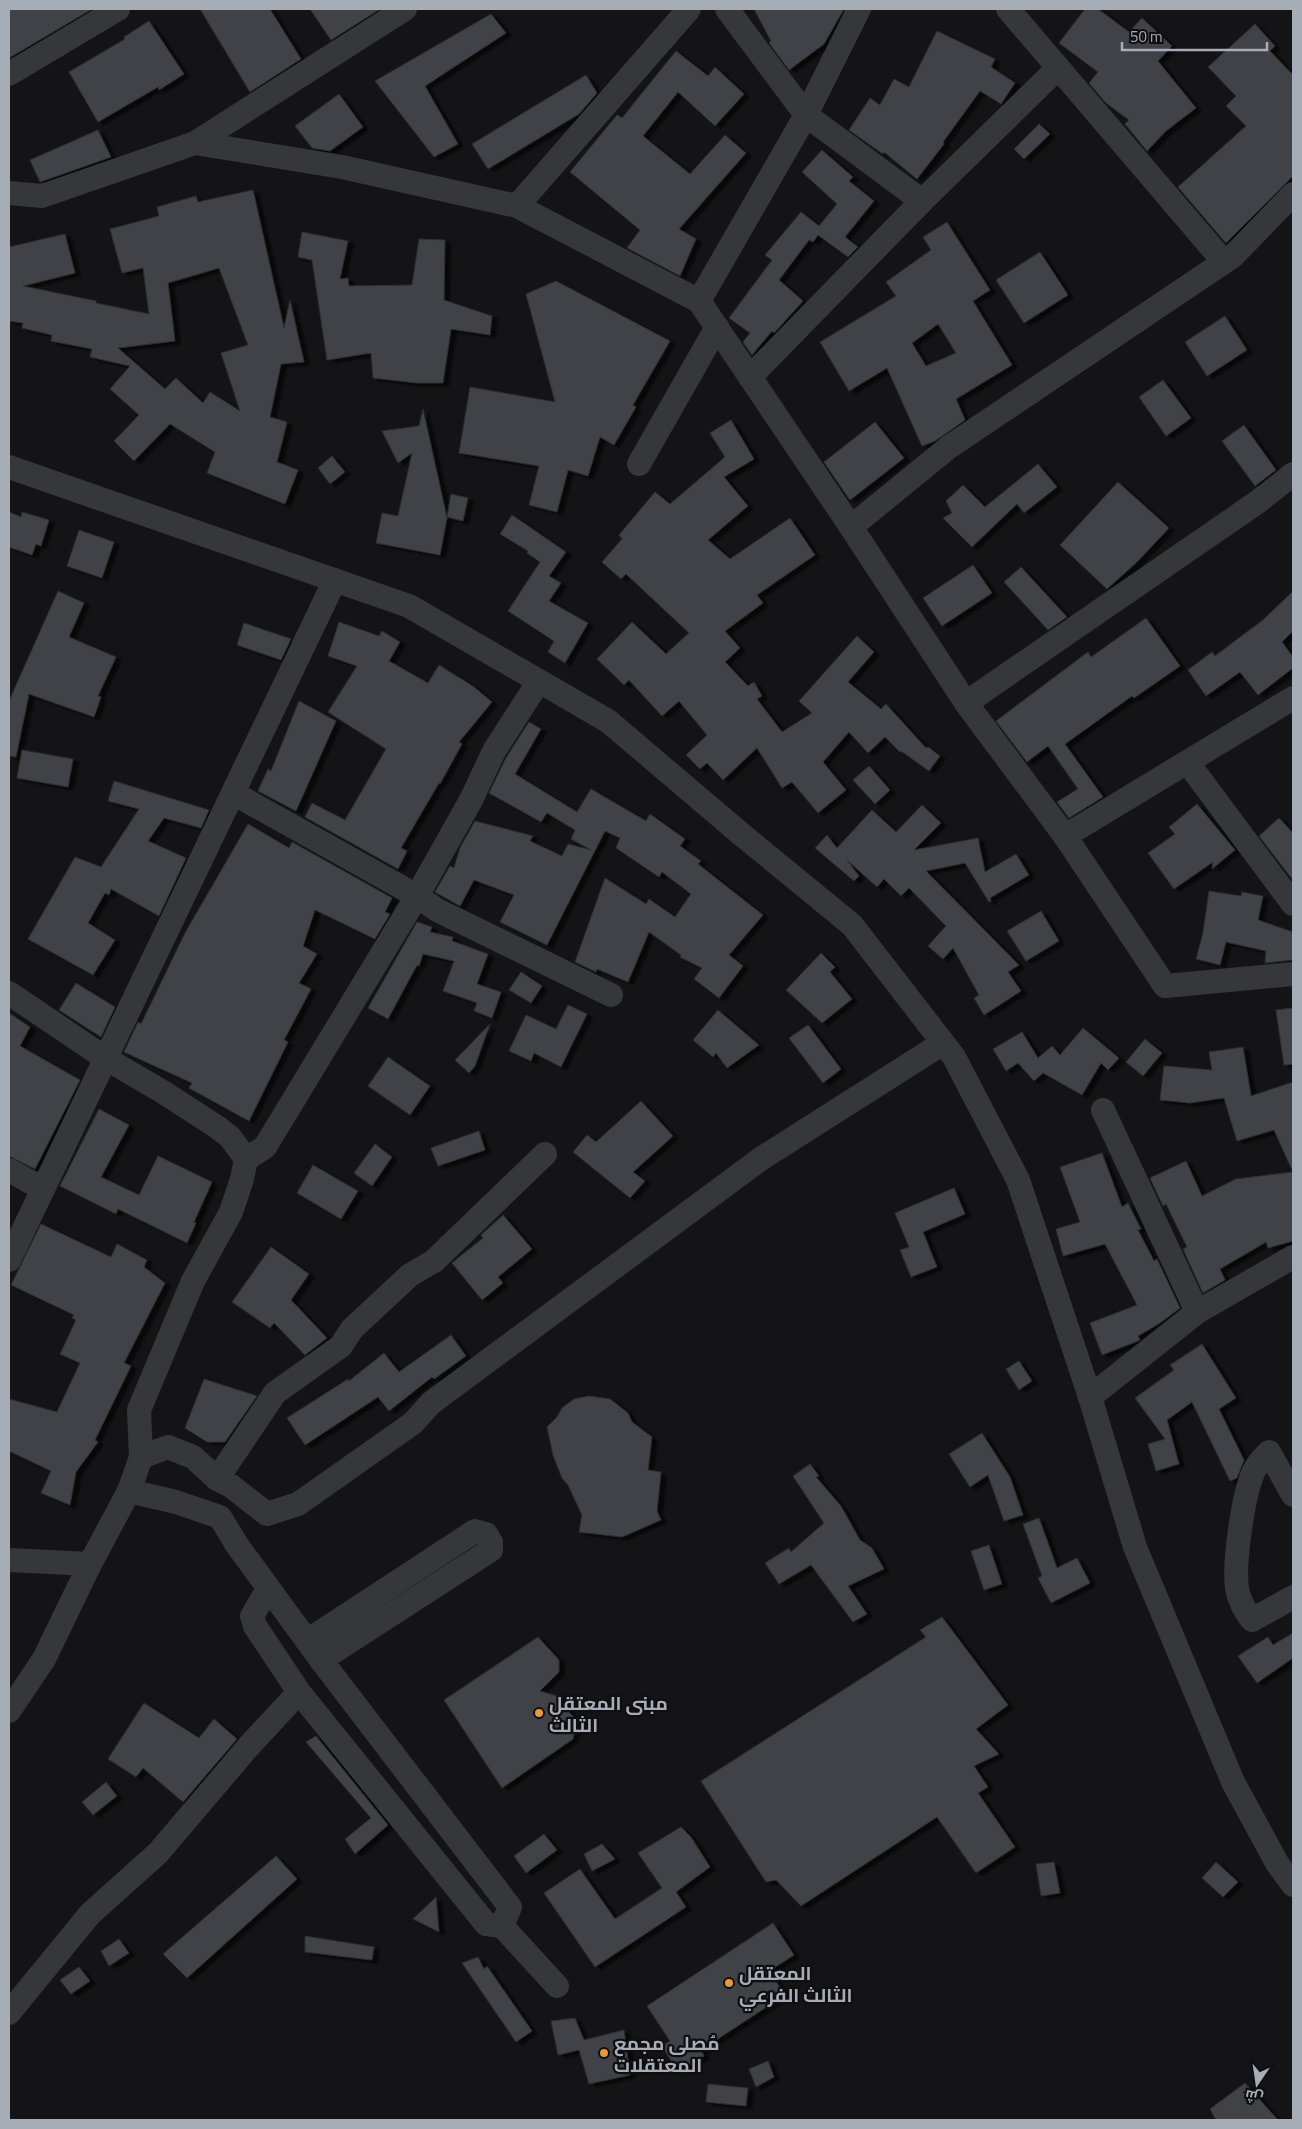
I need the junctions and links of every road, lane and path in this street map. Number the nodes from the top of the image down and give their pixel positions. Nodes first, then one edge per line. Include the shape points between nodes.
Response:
1 (118, 9) edge
2 (405, 9) edge
3 (689, 9) edge
4 (727, 9) edge
5 (859, 9) edge
6 (1008, 9) edge
7 (1058, 68) junction
8 (9, 74) edge
9 (806, 115) junction
10 (195, 143) junction
11 (9, 194) edge
12 (1293, 194) edge
13 (922, 201) junction
14 (517, 206) junction
15 (1224, 262) junction
16 (699, 300) junction
17 (717, 327) junction
18 (750, 377) junction
19 (639, 464) dead end
20 (9, 467) edge
21 (1293, 474) edge
22 (852, 527) junction
23 (336, 580) junction
24 (540, 681) junction
25 (1293, 698) edge
26 (966, 703) junction
27 (1188, 762) junction
28 (233, 793) junction
29 (1065, 836) junction
30 (417, 896) junction
31 (1293, 904) edge
32 (1293, 974) edge
33 (9, 993) edge
34 (611, 995) dead end
35 (943, 1043) junction
36 (105, 1058) junction
37 (1103, 1110) dead end
38 (546, 1154) dead end
39 (246, 1159) junction
40 (9, 1170) edge
41 (43, 1189) junction
42 (1293, 1257) edge
43 (9, 1260) edge
44 (1197, 1312) junction
45 (1090, 1397) junction
46 (140, 1457) junction
47 (216, 1479) junction
48 (129, 1491) junction
49 (1293, 1495) edge
50 (9, 1560) edge
51 (90, 1564) junction
52 (268, 1589) junction
53 (1293, 1597) edge
54 (307, 1641) junction
55 (321, 1660) junction
56 (299, 1692) junction
57 (9, 1711) edge
58 (1293, 1885) edge
59 (502, 1926) junction
60 (557, 1986) dead end
61 (9, 2013) edge

1 - 8 street
2 - 10 street
3 - 14 street
4 - 9 street
5 - 9 street
6 - 7 street
7 - 13 street
7 - 15 street
9 - 13 street
9 - 16 street
10 - 11 street via 42,196
10 - 14 street via 342,167
12 - 15 street
13 - 18 street
14 - 16 street
15 - 22 street via 949,447
16 - 17 street
17 - 18 street
17 - 19 street
18 - 22 street
20 - 23 street
21 - 26 street via 1259,501
22 - 26 street
23 - 24 street via 409,606
23 - 28 street
24 - 30 street via 494,751 471,800
24 - 35 street via 608,721 852,925
25 - 27 street
26 - 29 street
27 - 29 street
27 - 31 street
28 - 30 street
28 - 36 street
29 - 32 street via 1165,986
30 - 34 street via 436,910
30 - 39 street via 265,1147
33 - 36 street
35 - 45 street via 954,1057 1018,1180
35 - 47 street via 762,1158 431,1404 413,1423 298,1504 267,1514 231,1486
36 - 39 street via 230,1137
36 - 41 street
37 - 44 street
38 - 47 street via 434,1261 410,1275 359,1322 341,1346 275,1393
39 - 46 street via 230,1212 193,1281 139,1410
40 - 41 street
41 - 43 street
42 - 44 street
44 - 45 street
45 - 58 street via 1135,1547 1233,1782 1277,1864
46 - 47 street via 168,1447 193,1457
46 - 48 street
48 - 51 street
48 - 52 street via 220,1517
49 - 53 street via 1269,1452 1253,1473 1238,1550 1238,1590 1244,1609 1252,1620
50 - 51 street
51 - 57 street via 44,1659
52 - 54 street
52 - 56 street via 252,1616 254,1626
54 - 55 street
54 - 55 street via 475,1531 486,1534 491,1550
55 - 59 street via 510,1907
56 - 59 street via 486,1924
56 - 61 street via 158,1853 90,1914
59 - 60 street

